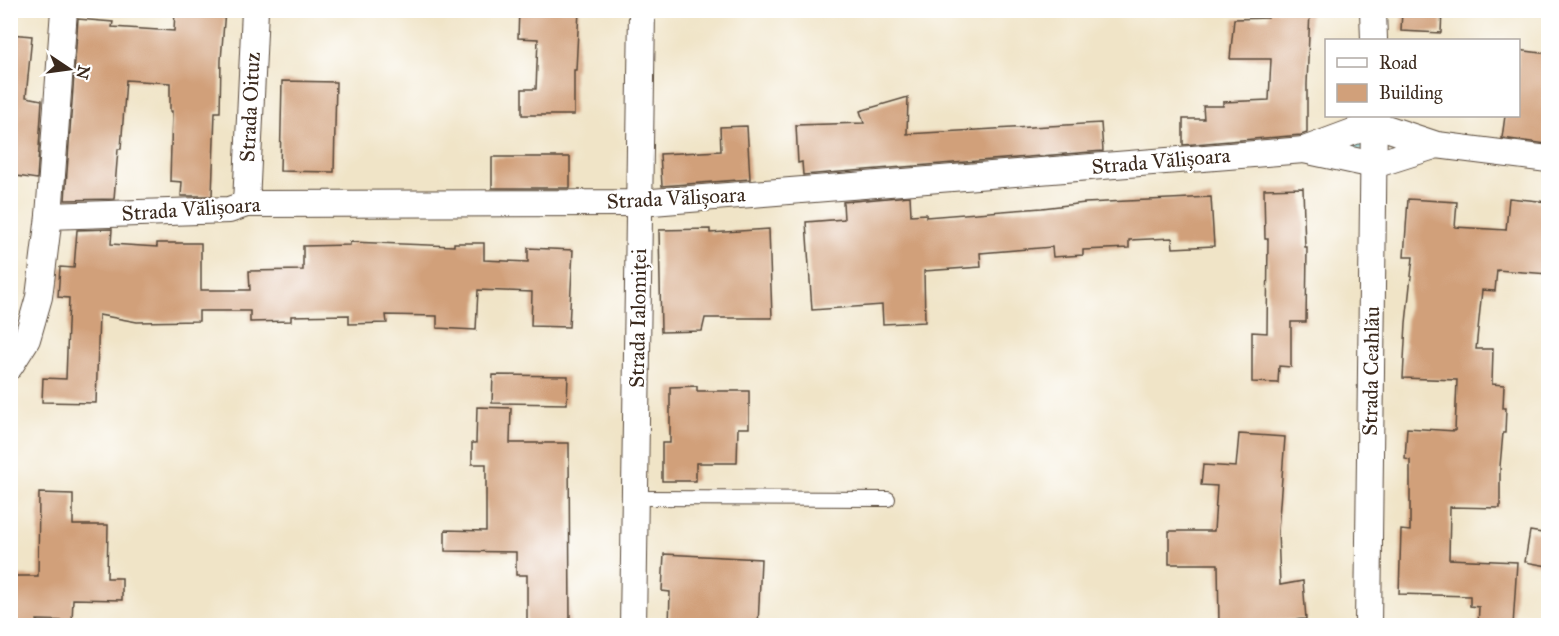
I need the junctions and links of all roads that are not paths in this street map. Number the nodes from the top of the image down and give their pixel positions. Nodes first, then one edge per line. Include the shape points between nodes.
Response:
1 (64, 10) edge
2 (255, 10) edge
3 (642, 10) edge
4 (1373, 10) edge
5 (1374, 39) edge
6 (1374, 123) edge
7 (1437, 145) junction
8 (1304, 150) junction
9 (1548, 159) edge
10 (1374, 162) junction
11 (640, 203) junction
12 (246, 204) junction
13 (49, 216) junction
14 (10, 366) edge
15 (635, 498) junction
16 (888, 499) dead end
17 (633, 626) edge
18 (1368, 626) edge

1 - 13 street
2 - 12 street, Strada Oituz
3 - 11 street, Strada Ialomiței
4 - 5 street
6 - 7 street, Strada Vălișoara
6 - 8 street, Strada Vălișoara
6 - 10 street, Strada Ceahlău
7 - 9 street, Strada Vălișoara
7 - 10 street, Strada Vălișoara
8 - 10 street, Strada Vălișoara
8 - 11 street, Strada Vălișoara
10 - 18 street, Strada Ceahlău
11 - 12 street, Strada Vălișoara
11 - 15 street, Strada Ialomiței
12 - 13 street, Strada Vălișoara via 229,210
13 - 14 street via 39,297 27,339
15 - 16 lane
15 - 17 street, Strada Ialomiței

